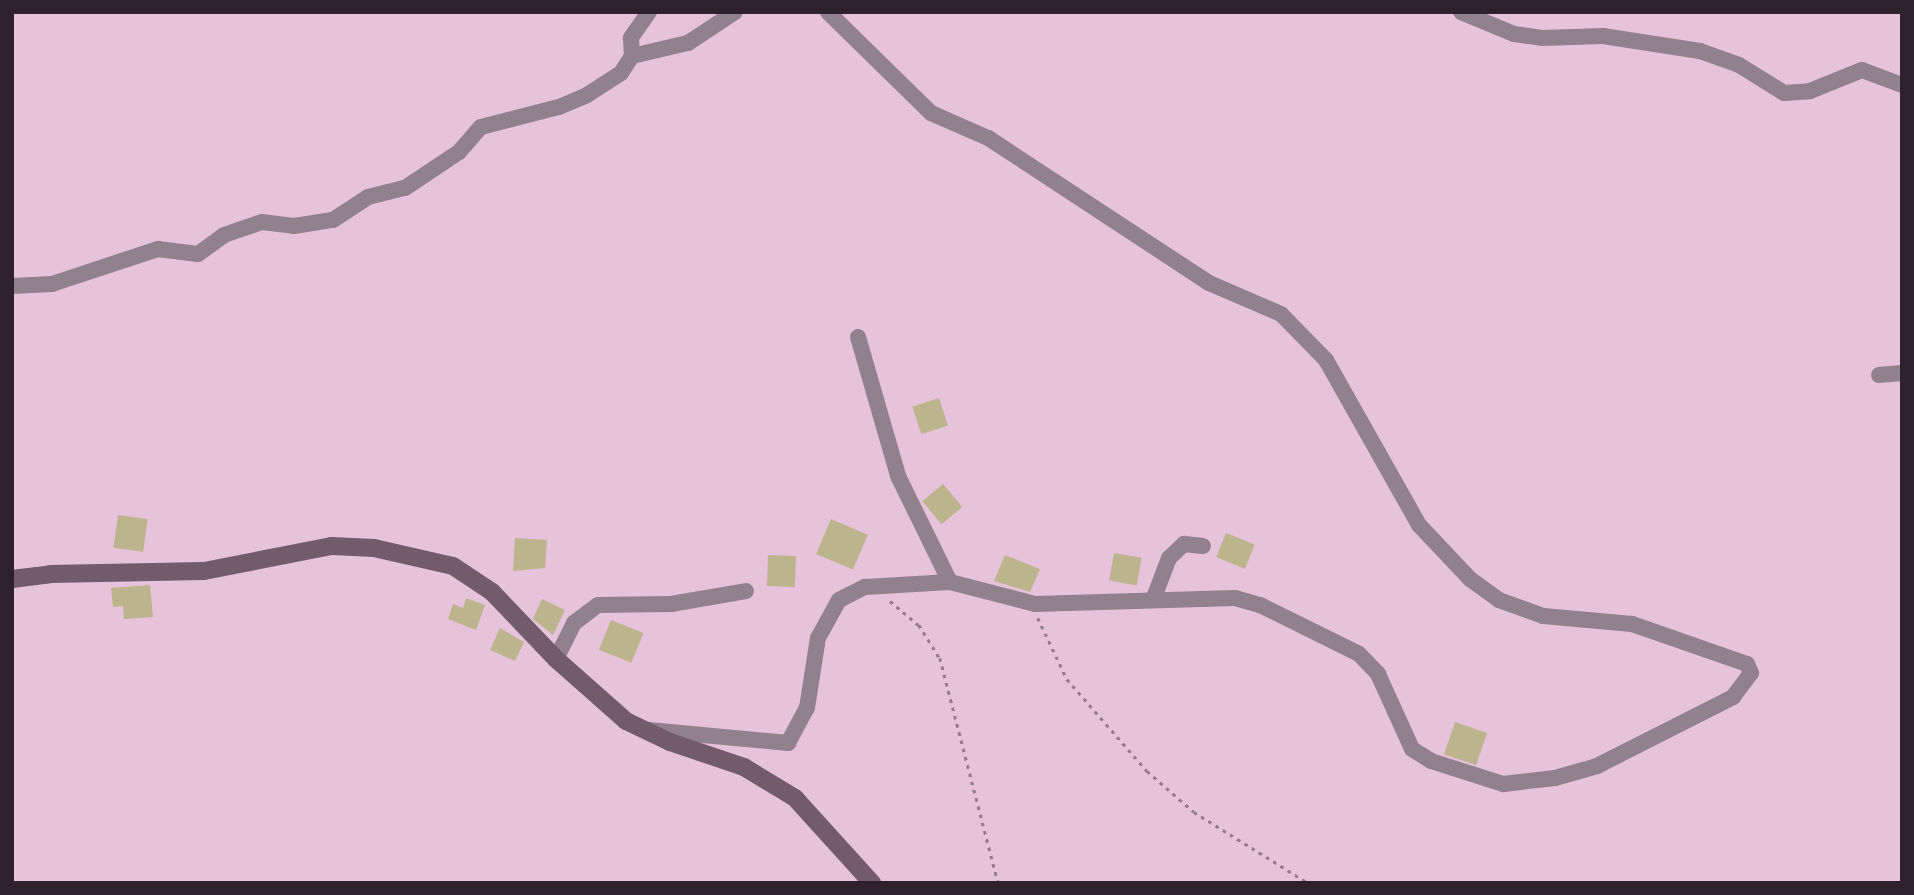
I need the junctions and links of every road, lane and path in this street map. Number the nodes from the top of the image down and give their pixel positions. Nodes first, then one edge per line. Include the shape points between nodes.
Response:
1 (649, 12) edge
2 (735, 12) edge
3 (828, 12) edge
4 (1461, 12) edge
5 (632, 56) junction
6 (1902, 85) edge
7 (12, 286) edge
8 (858, 337) dead end
9 (1902, 373) edge
10 (1880, 375) dead end
11 (1203, 546) dead end
12 (12, 579) edge
13 (950, 582) junction
14 (865, 587) junction
15 (746, 591) dead end
16 (1153, 600) junction
17 (1035, 604) junction
18 (556, 659) junction
19 (646, 729) junction
20 (872, 883) edge
21 (998, 883) edge
22 (1308, 883) edge

1 - 5 street via 631,37
2 - 5 street via 688,43
3 - 16 street via 931,113 988,138 1209,284 1282,314 1326,360 1419,525 1471,580 1499,600 1543,617 1632,624 1747,664 1751,673 1733,697 1597,766 1555,778 1503,784 1431,761 1412,749 1378,674 1359,654 1235,598
4 - 6 street via 1524,35 1603,36 1700,51 1739,65 1784,93 1810,91 1862,70
5 - 7 street via 621,73 587,94 559,107 481,127 459,152 405,188 368,197 333,220 294,226 262,222 223,235 198,254 158,249 52,284
8 - 13 street via 898,476
9 - 10 street
11 - 16 street via 1184,544 1169,558
12 - 18 street via 204,571 332,546 374,548 434,560 471,575
13 - 14 street
13 - 17 street
14 - 19 street via 839,600 818,638 807,708 788,743
14 - 21 path via 903,608 940,658
15 - 18 street via 671,604 598,606 574,623
16 - 17 street
17 - 22 path via 1040,628 1067,679 1118,742 1194,812
18 - 19 street via 626,721
19 - 20 street via 744,767 777,786 823,825

